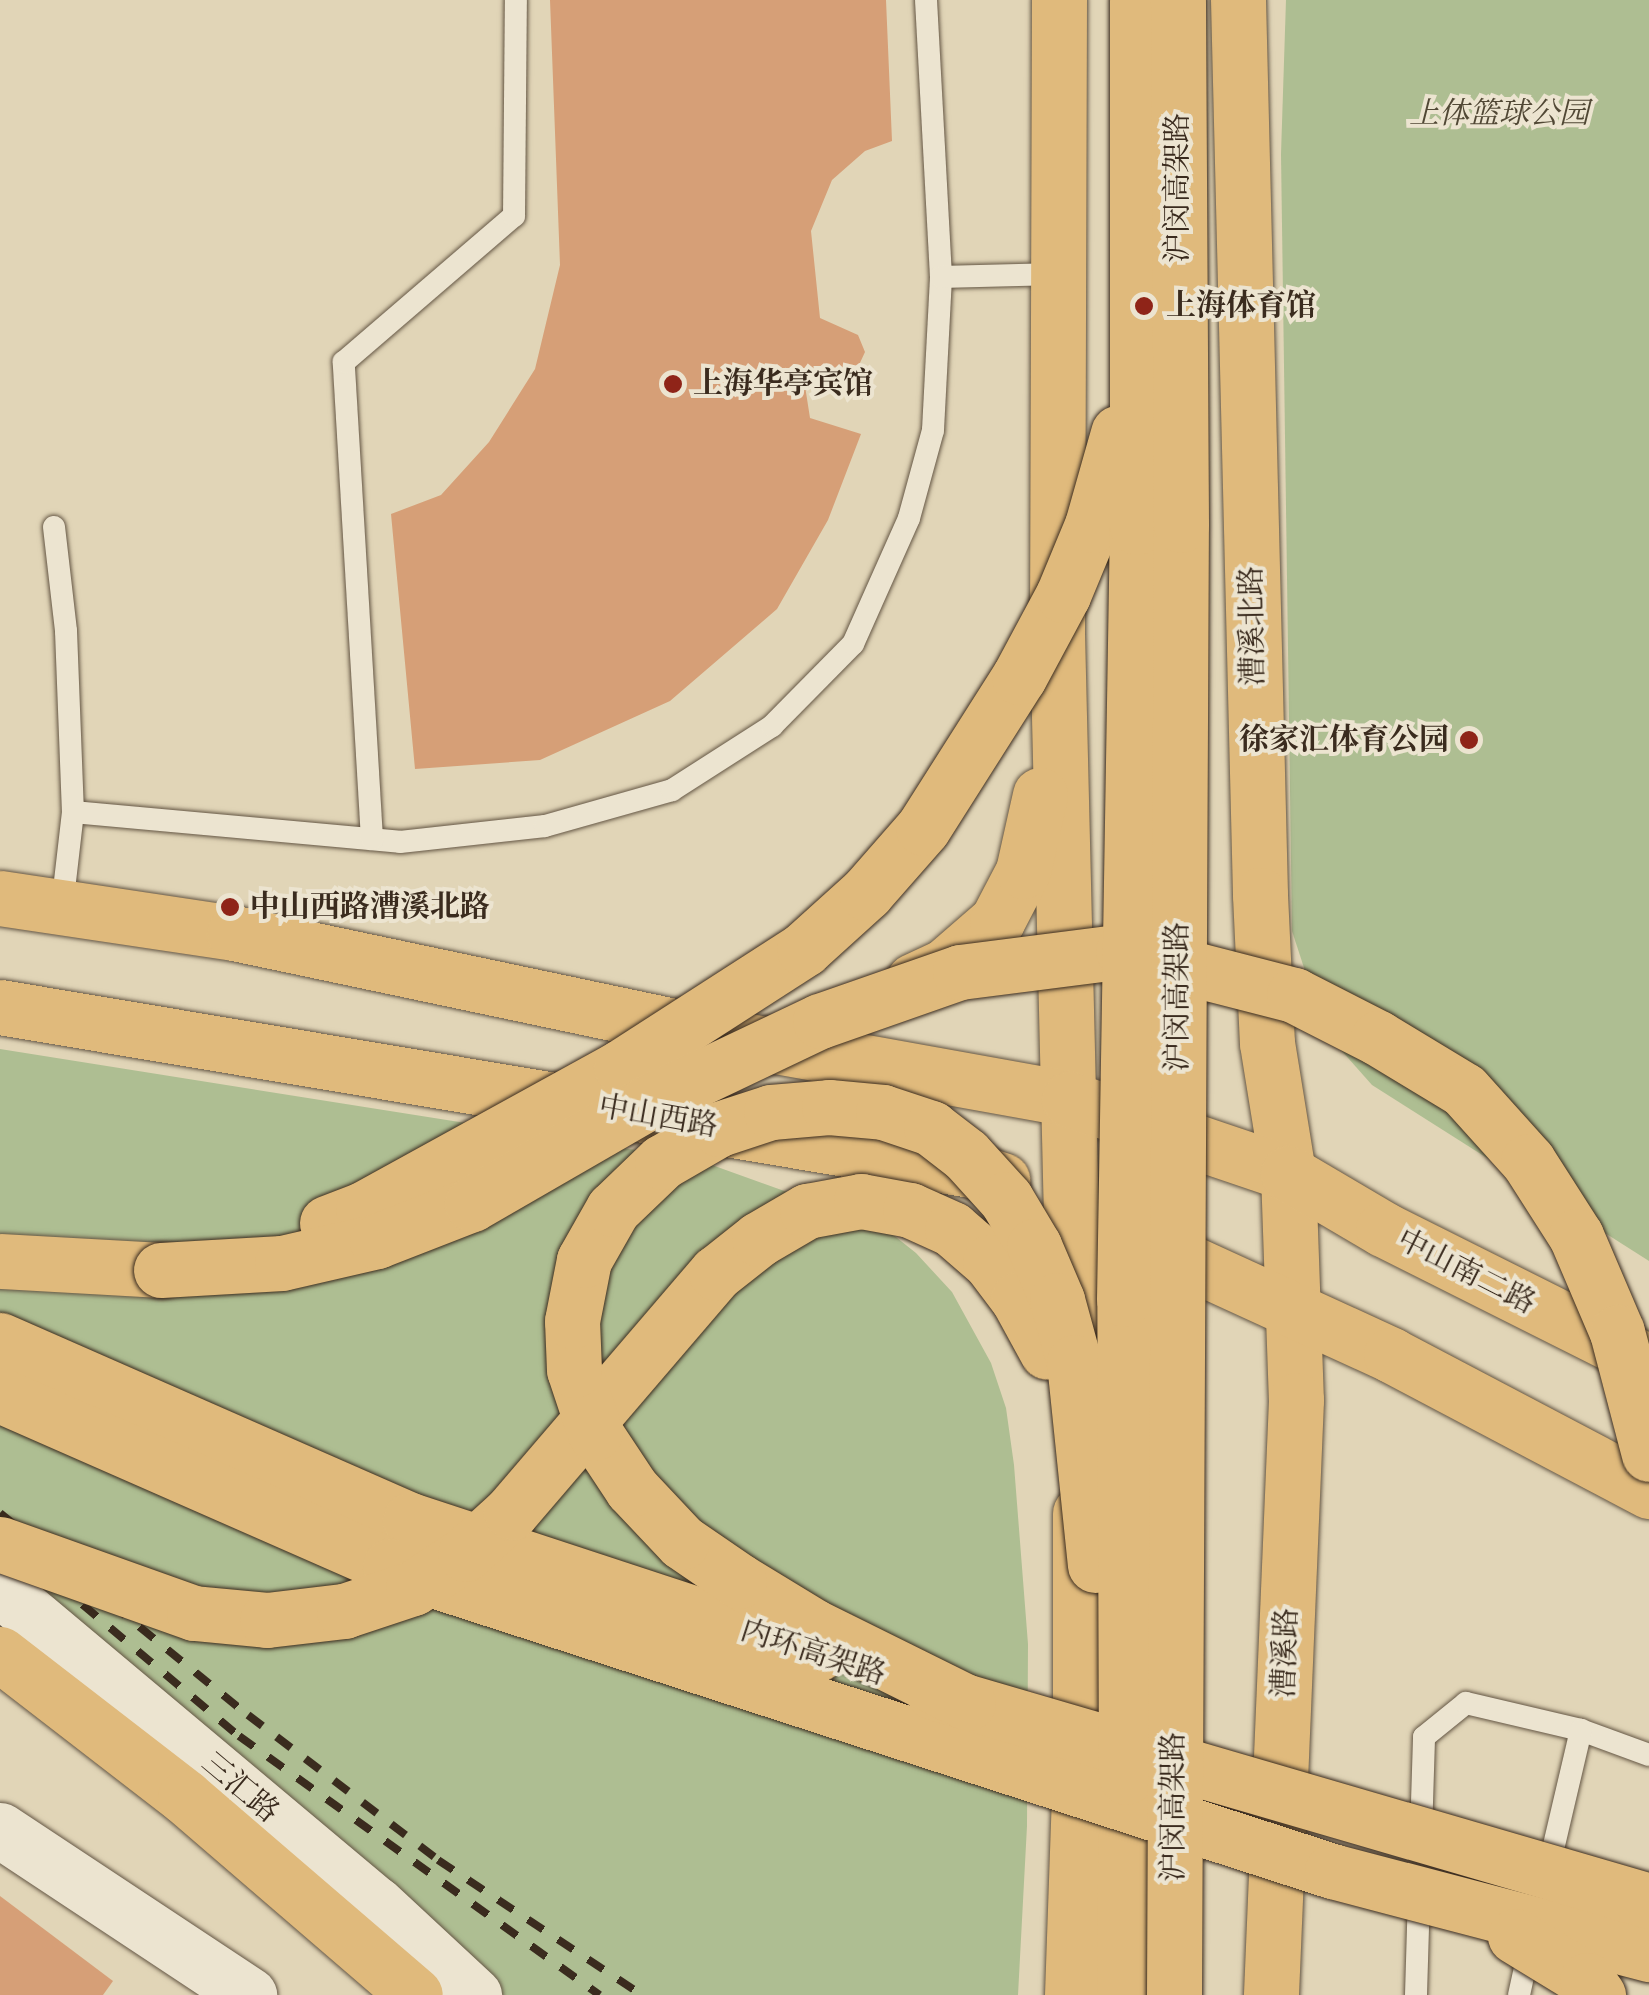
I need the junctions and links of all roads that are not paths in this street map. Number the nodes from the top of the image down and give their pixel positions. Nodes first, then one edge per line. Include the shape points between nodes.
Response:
1 (516, 0) edge
2 (926, 0) edge
3 (1059, 0) edge
4 (1137, 0) edge
5 (1178, 0) edge
6 (1238, 0) edge
7 (1058, 274) junction
8 (941, 277) junction
9 (1137, 323) junction
10 (54, 527) dead end
11 (1057, 633) junction
12 (73, 812) junction
13 (372, 839) junction
14 (0, 898) edge
15 (62, 910) junction
16 (0, 1007) edge
17 (726, 1037) junction
18 (1068, 1099) junction
19 (1288, 1173) junction
20 (1073, 1208) junction
21 (0, 1261) edge
22 (161, 1270) junction
23 (1290, 1311) junction
24 (0, 1340) edge
25 (1649, 1362) edge
26 (0, 1395) edge
27 (1086, 1482) junction
28 (1643, 1482) edge
29 (0, 1544) edge
30 (0, 1590) edge
31 (0, 1654) edge
32 (968, 1703) junction
33 (1581, 1730) junction
34 (1649, 1755) edge
35 (1126, 1776) junction
36 (1079, 1808) junction
37 (0, 1830) edge
38 (1392, 1887) junction
39 (1646, 1891) edge
40 (1649, 1954) edge
41 (250, 1995) edge
42 (416, 1995) edge
43 (474, 1995) edge
44 (1044, 1995) edge
45 (1072, 1995) edge
46 (1124, 1995) edge
47 (1174, 1995) edge
48 (1271, 1995) edge
49 (1416, 1995) edge
50 (1519, 1995) edge
51 (1598, 1995) edge
52 (1608, 1995) edge

1 - 13 lane via 514,216 344,362
2 - 8 lane
3 - 7 main road
4 - 9 main road, bridge
5 - 47 main road, 沪闵高架路, bridge
6 - 19 main road, 漕溪北路 via 1261,914 1267,1043
7 - 8 lane
7 - 11 main road
8 - 13 lane via 933,430 908,518 853,644 772,726 672,790 545,826 400,842
9 - 22 main road, bridge via 1117,441 1063,596 967,764 866,892 804,949 736,996 363,1210 272,1243
9 - 35 main road, bridge via 1124,1300
10 - 12 lane via 66,631
11 - 17 main road via 1034,835 997,922 945,966 892,991 782,1027
11 - 18 main road
12 - 13 lane
12 - 15 lane
14 - 15 main road
15 - 17 main road via 234,933
16 - 20 main road, 中山西路 via 971,1170
17 - 18 main road
18 - 19 main road
18 - 20 main road
19 - 23 main road, 漕溪北路
19 - 25 main road, 中山南二路 via 1399,1237
20 - 23 main road, 中山西路
20 - 36 main road
21 - 22 main road
22 - 28 main road, bridge via 282,1263 377,1241 472,1204 647,1103 820,1021 960,972 1124,951 1294,995 1464,1090 1528,1161 1576,1236 1617,1332
23 - 28 main road
23 - 48 main road, 漕溪路 via 1296,1400
24 - 32 main road, 内环高架路, bridge via 410,1520
26 - 38 main road, 内环高架路, bridge via 390,1566
27 - 29 main road, bridge via 1071,1415 1042,1340 990,1262 952,1230 910,1210 861,1201 807,1211 716,1273 511,1512 413,1588 344,1610 268,1620 194,1612
27 - 32 main road, bridge via 1074,1362 1034,1246 966,1154 931,1128 883,1112 829,1106 771,1112 720,1129 662,1162 637,1185 613,1209 584,1260 572,1321 574,1370 595,1433 632,1489 682,1542 739,1582
27 - 35 main road, bridge
30 - 43 street, 三汇路 via 320,1856
31 - 42 main road via 185,1797
32 - 39 main road, 内环高架路, bridge
33 - 34 lane
33 - 49 lane via 1466,1703 1424,1737
33 - 50 lane
35 - 46 main road
36 - 44 main road via 1052,1858
36 - 45 main road
37 - 41 street
38 - 40 main road, 内环高架路, bridge
38 - 51 main road, bridge via 1511,1934 1587,1980
39 - 52 lane

